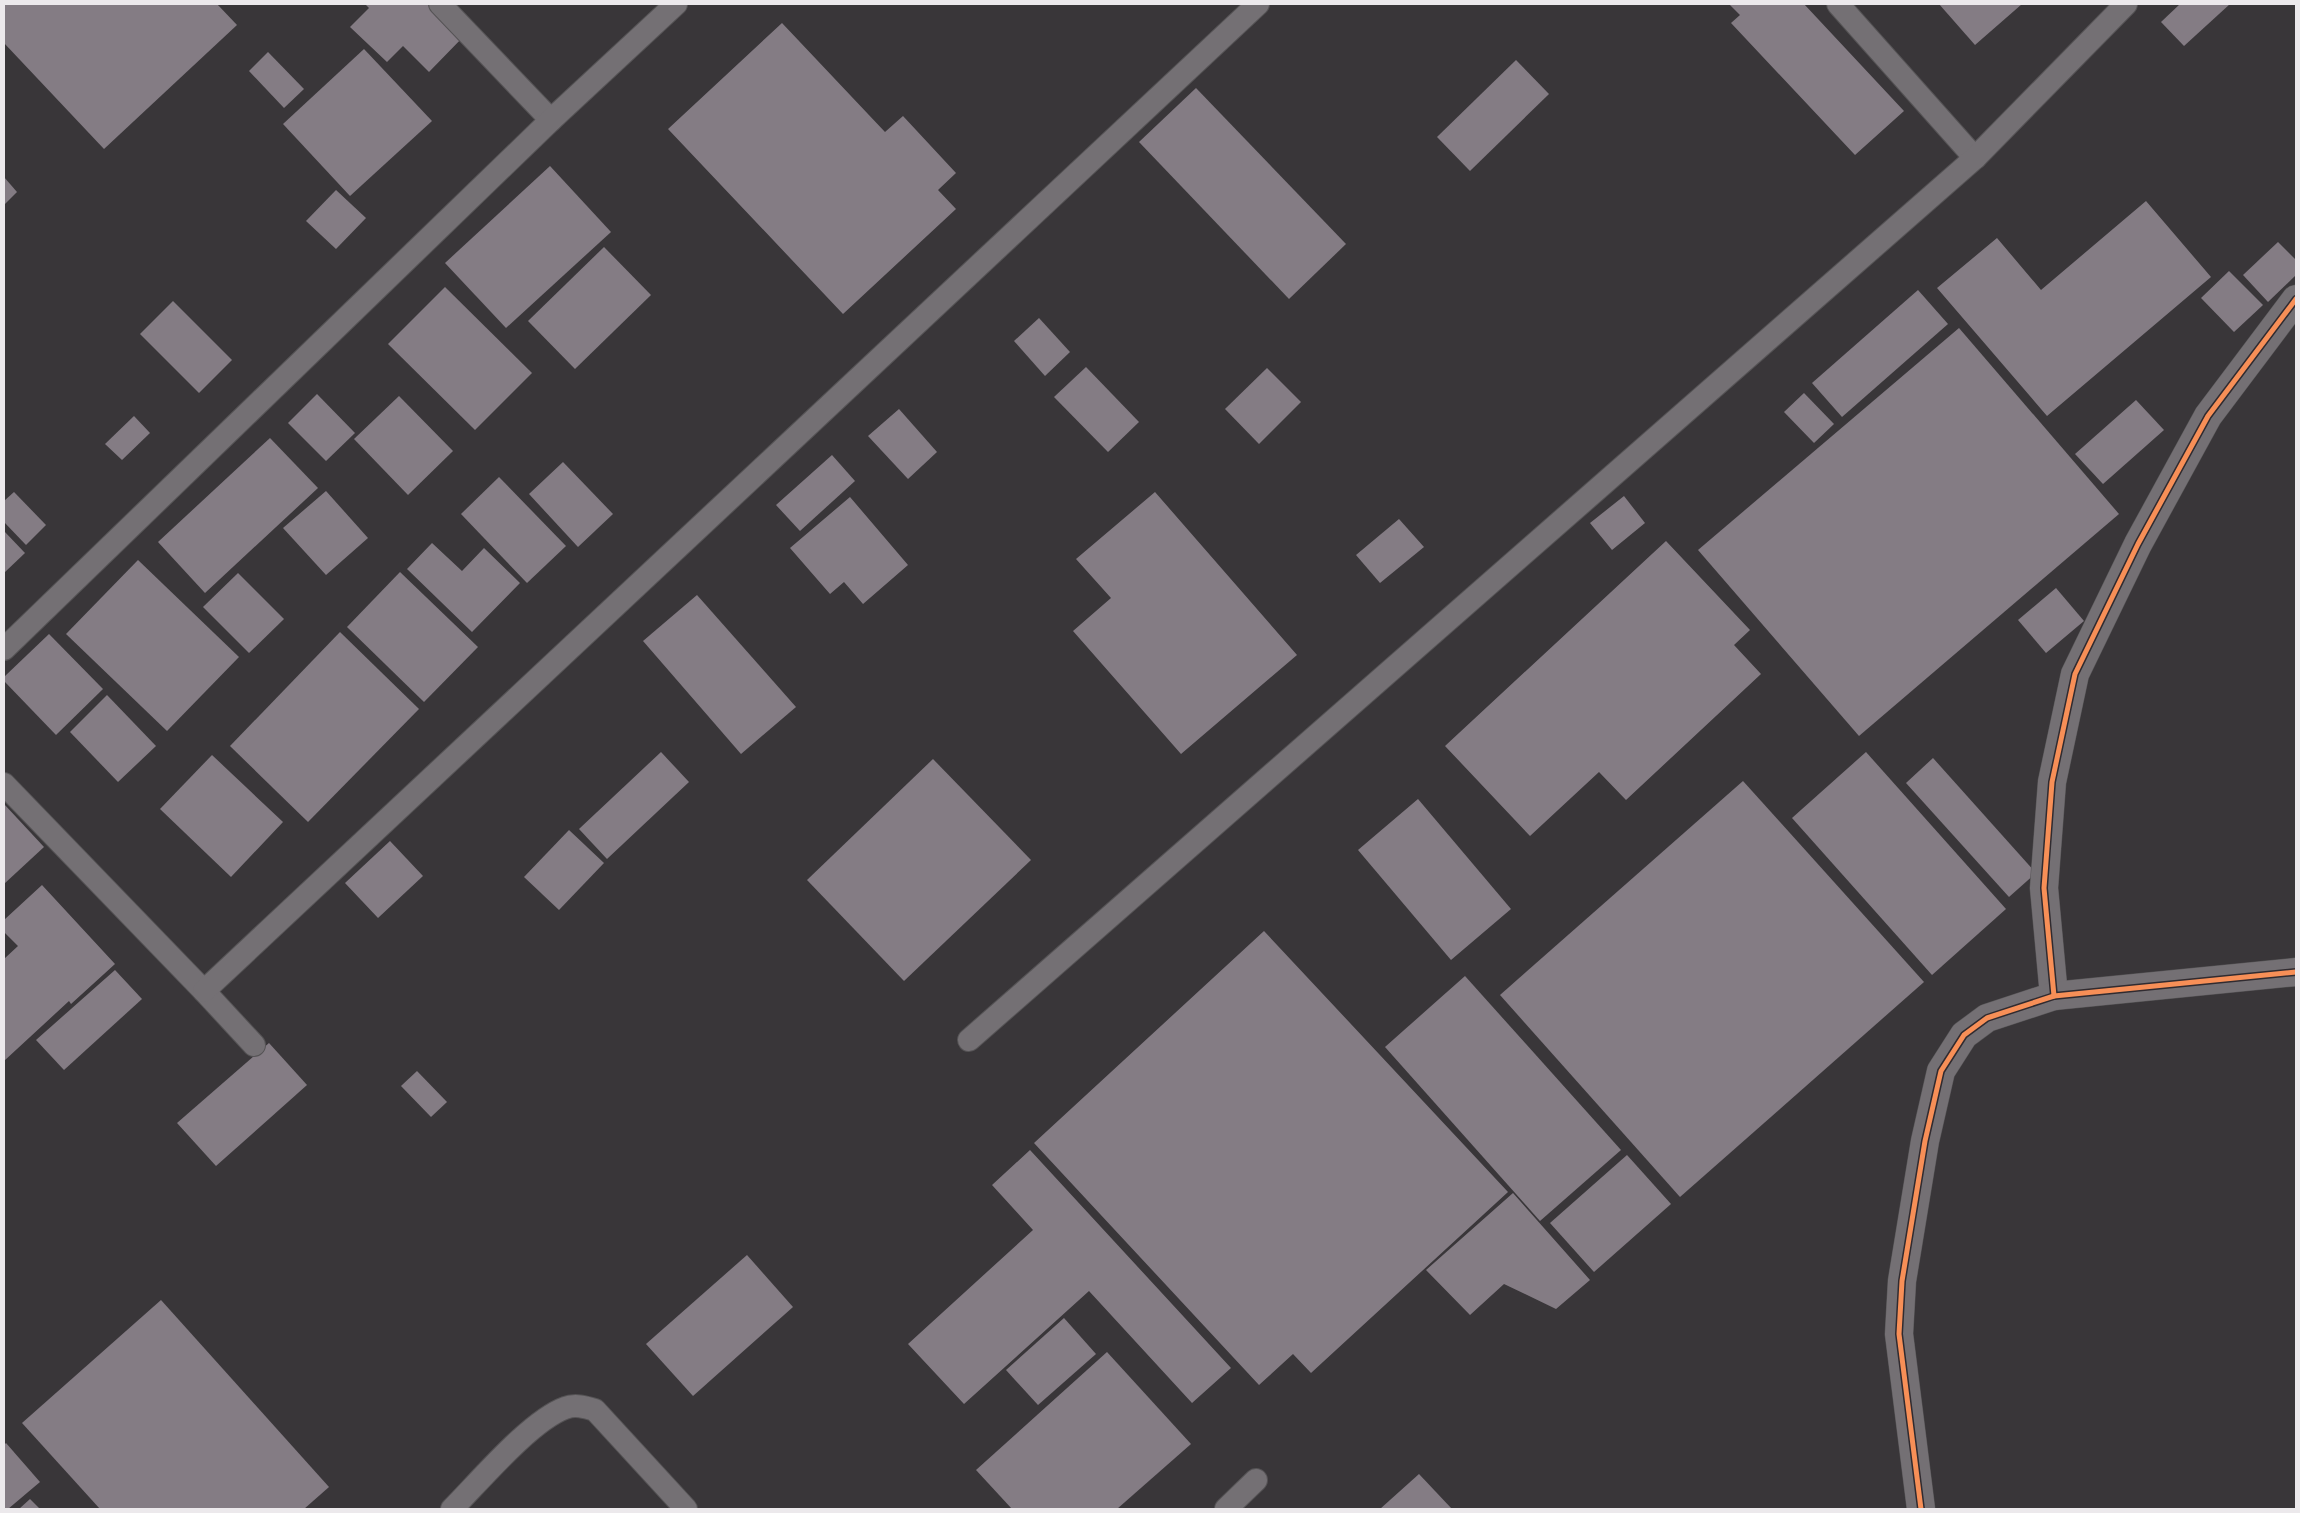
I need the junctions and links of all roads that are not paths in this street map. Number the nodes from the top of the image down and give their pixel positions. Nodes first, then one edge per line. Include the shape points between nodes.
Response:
1 (440, 4) edge
2 (676, 4) edge
3 (1258, 4) edge
4 (1838, 4) edge
5 (2126, 4) edge
6 (551, 120) junction
7 (1975, 158) junction
8 (2296, 300) edge
9 (4, 649) edge
10 (4, 784) edge
11 (2296, 972) edge
12 (204, 991) junction
13 (2054, 996) junction
14 (969, 1040) dead end
15 (254, 1045) dead end
16 (1256, 1480) dead end
17 (452, 1509) edge
18 (686, 1509) edge
19 (1226, 1509) edge
20 (1922, 1509) edge

1 - 6 lane
2 - 6 lane
3 - 12 lane
4 - 7 lane
5 - 7 lane
6 - 9 lane
7 - 14 lane
8 - 13 street via 2208,416 2138,544 2075,674 2052,782 2044,888
10 - 12 lane
11 - 13 street
12 - 15 lane
13 - 20 street via 1987,1018 1964,1035 1940,1070 1902,1281 1899,1334
16 - 19 lane
17 - 18 lane via 534,1427 566,1407 578,1406 595,1410

